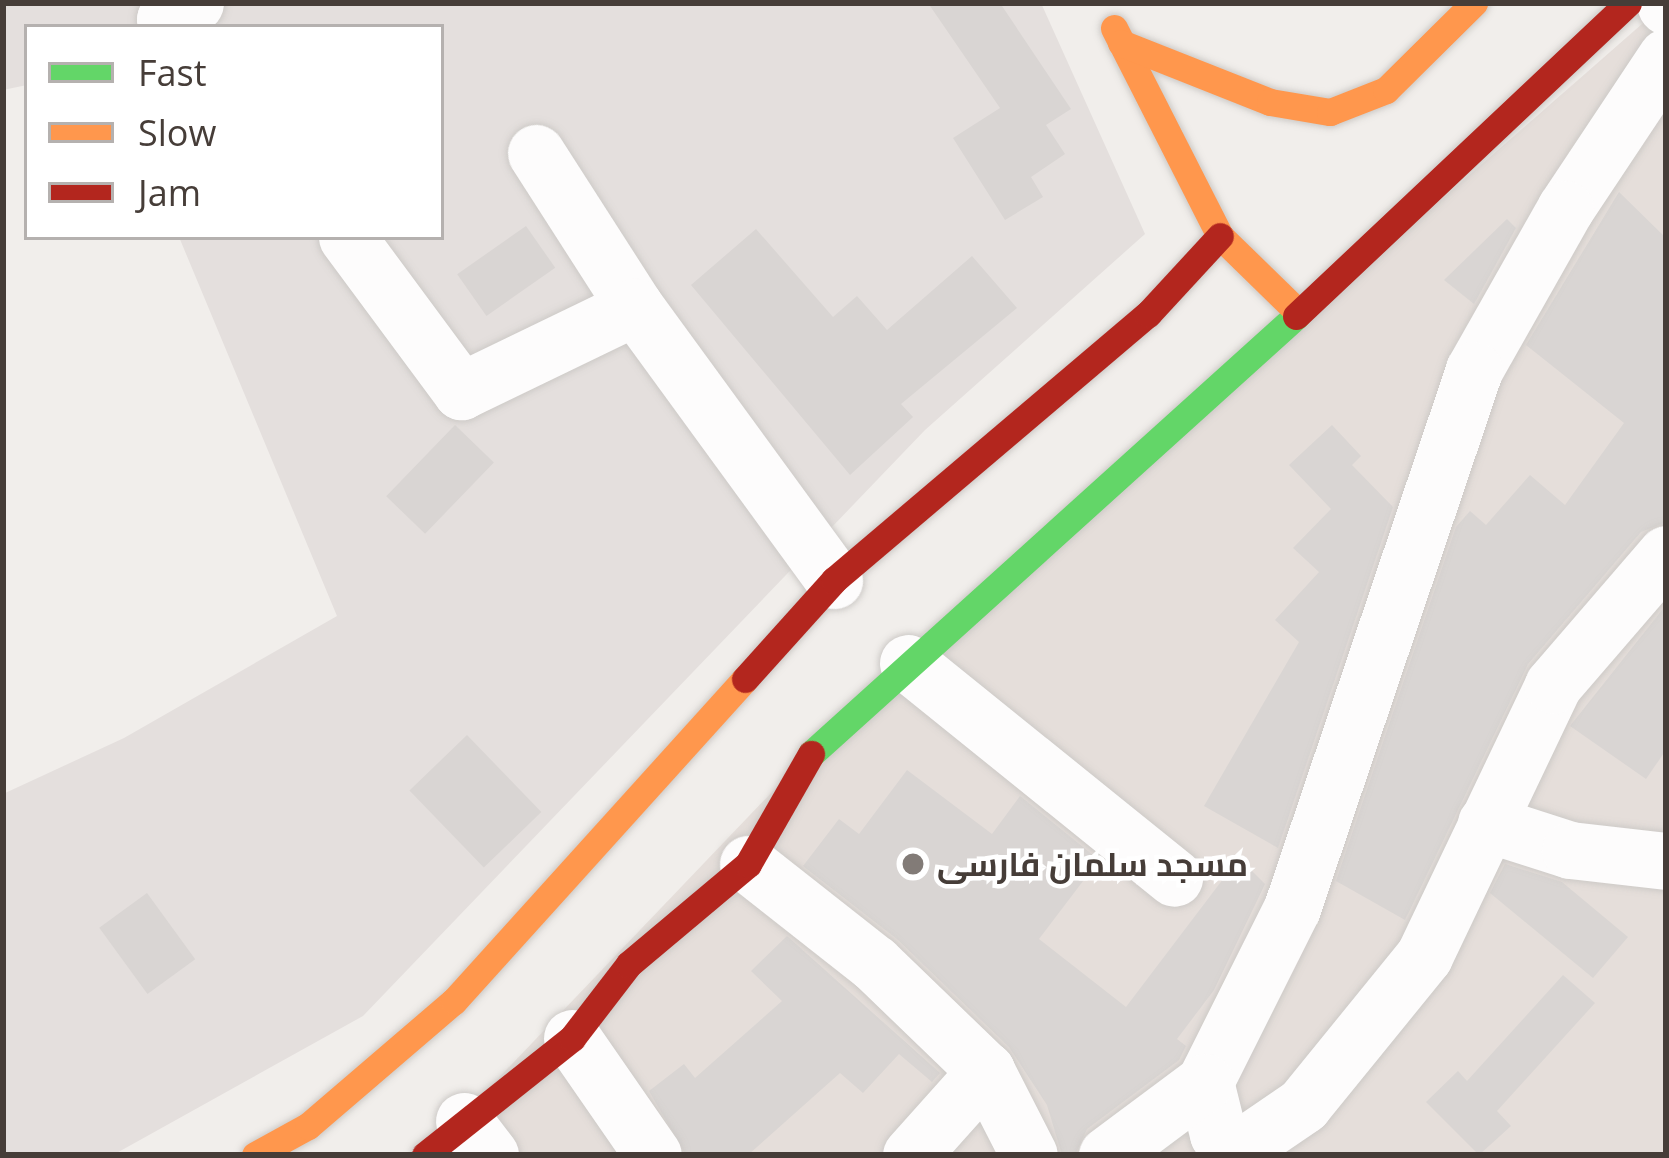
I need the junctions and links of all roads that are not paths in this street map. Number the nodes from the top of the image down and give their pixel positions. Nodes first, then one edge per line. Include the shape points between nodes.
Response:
1 (1102, 3) edge
2 (1474, 3) edge
3 (1628, 3) edge
4 (1121, 43) junction
5 (1666, 57) edge
6 (536, 153) dead end
7 (1220, 236) junction
8 (349, 240) edge
9 (635, 307) junction
10 (1299, 313) junction
11 (1666, 554) edge
12 (834, 580) junction
13 (908, 663) junction
14 (1486, 823) junction
15 (1666, 861) edge
16 (748, 864) junction
17 (1174, 878) dead end
18 (572, 1038) junction
19 (986, 1071) junction
20 (1205, 1082) junction
21 (460, 1144) edge
22 (255, 1155) edge
23 (653, 1155) edge
24 (911, 1155) edge
25 (1030, 1155) edge
26 (1107, 1155) edge

1 - 4 main road
2 - 4 main road via 1386,90 1330,112 1270,102
3 - 10 main road
4 - 7 main road
5 - 20 street via 1565,209 1474,370 1292,908
6 - 9 street
7 - 10 main road
7 - 12 main road via 1064,389
8 - 9 street via 461,391
9 - 12 street
10 - 13 main road
11 - 14 street via 1553,686
12 - 22 main road via 454,1001 308,1126
13 - 16 main road via 814,748
13 - 17 street
14 - 15 street via 1570,850
14 - 20 street via 1424,956 1303,1106 1244,1146 1218,1134
16 - 18 main road via 628,964
16 - 19 street via 874,963
18 - 21 main road
18 - 23 street
19 - 24 street
19 - 25 street
20 - 26 street

